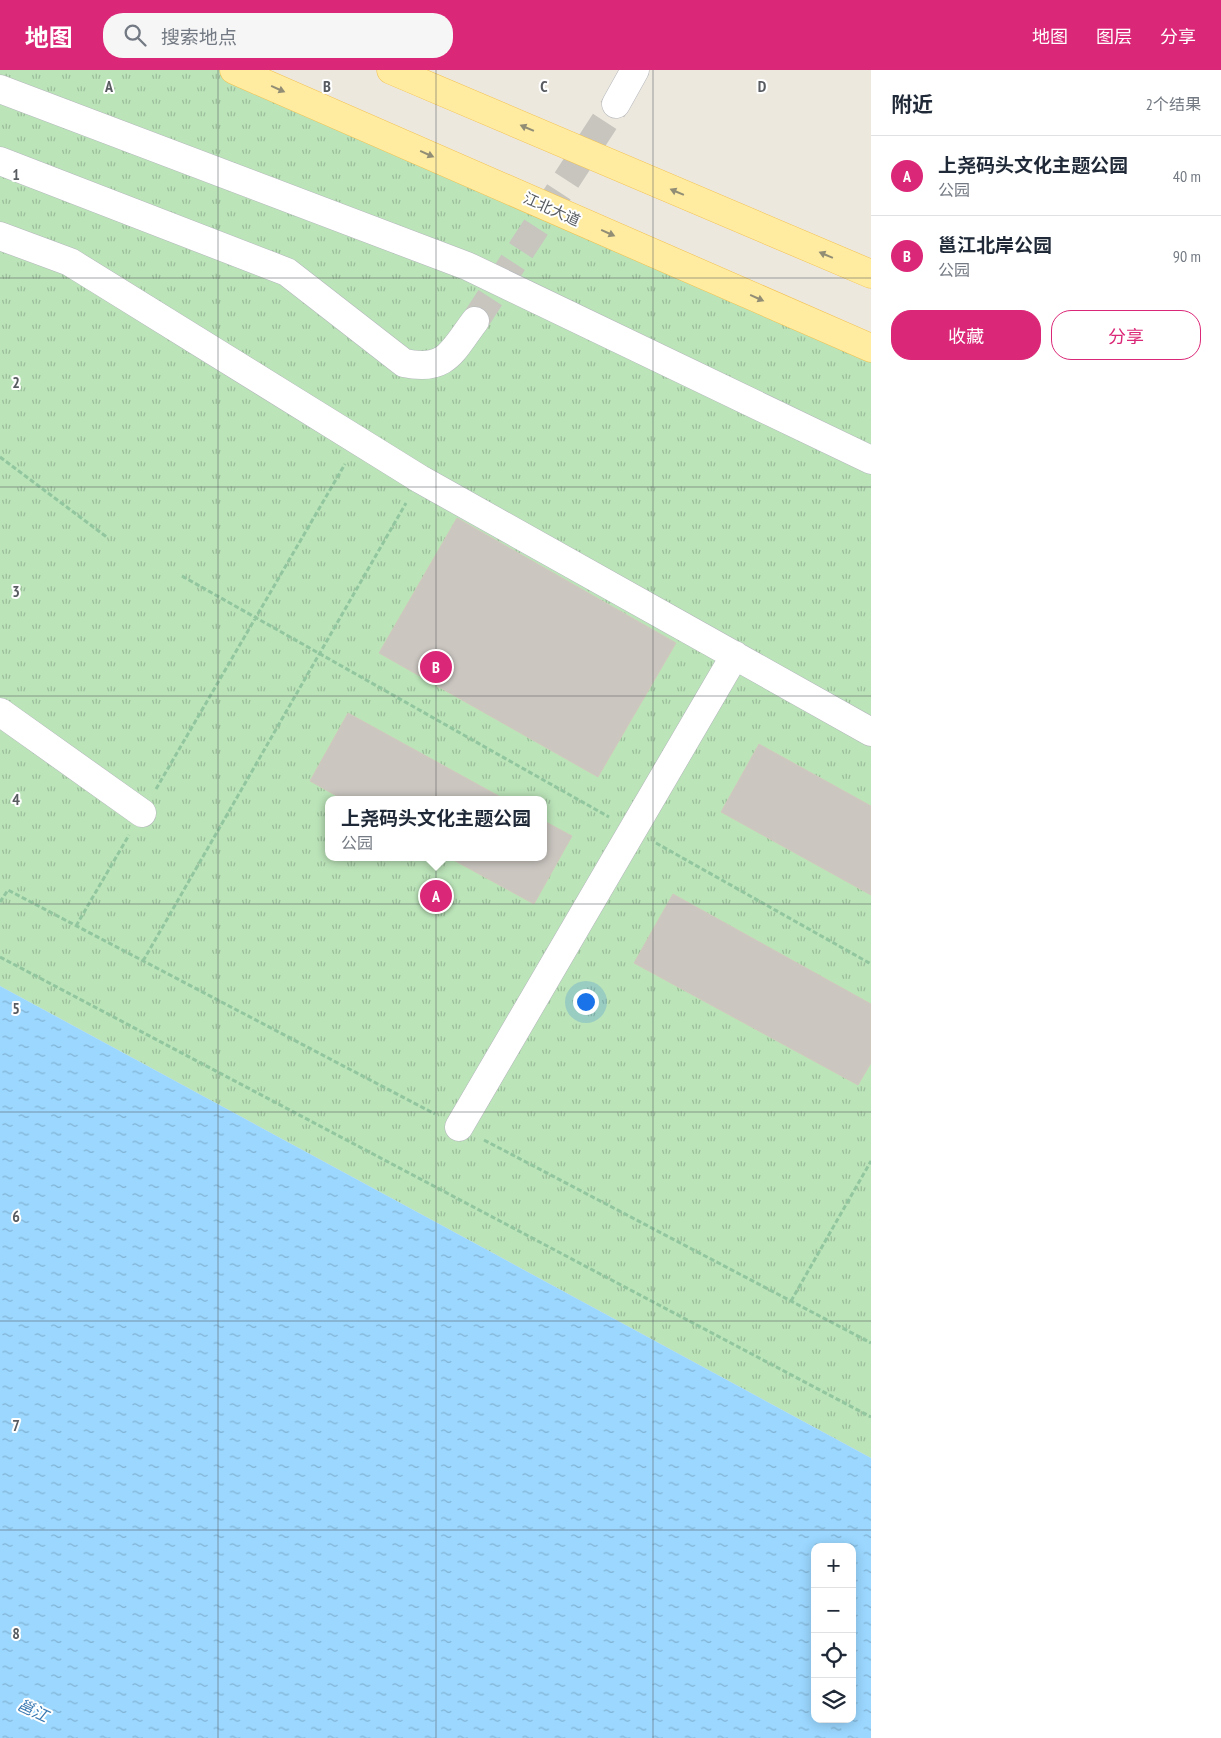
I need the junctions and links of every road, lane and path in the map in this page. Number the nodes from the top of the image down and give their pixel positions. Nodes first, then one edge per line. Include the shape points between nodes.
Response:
1 (234, 70) edge
2 (391, 70) edge
3 (635, 70) edge
4 (0, 89) edge
5 (616, 104) tunnel mouth
6 (0, 161) edge
7 (0, 236) edge
8 (871, 274) edge
9 (475, 321) tunnel mouth
10 (871, 348) edge
11 (358, 442) junction
12 (0, 457) edge
13 (871, 460) edge
14 (420, 479) junction
15 (108, 538) dead end
16 (182, 576) dead end
17 (255, 618) junction
18 (320, 654) junction
19 (734, 655) junction
20 (0, 712) edge
21 (871, 732) edge
22 (142, 813) junction
23 (632, 830) junction
24 (76, 926) dead end
25 (0, 957) edge
26 (143, 961) dead end
27 (871, 964) edge
28 (459, 1127) dead end
29 (871, 1160) edge
30 (791, 1301) dead end
31 (871, 1417) edge

1 -> 10 main road, 江北大道
8 -> 2 main road
3 - 5 street
4 - 13 street via 467,266
6 - 9 street via 287,272 404,363 435,365 447,358
7 - 11 street via 70,262
11 - 14 street
11 - 17 path
12 - 15 path
14 - 18 path
14 - 19 street
16 - 17 path
17 - 18 path
17 - 22 path
18 - 23 path
18 - 26 path
19 - 21 street
19 - 23 street
20 - 22 street
22 - 24 path
23 - 27 path
23 - 28 street
25 - 31 path
29 - 30 path

